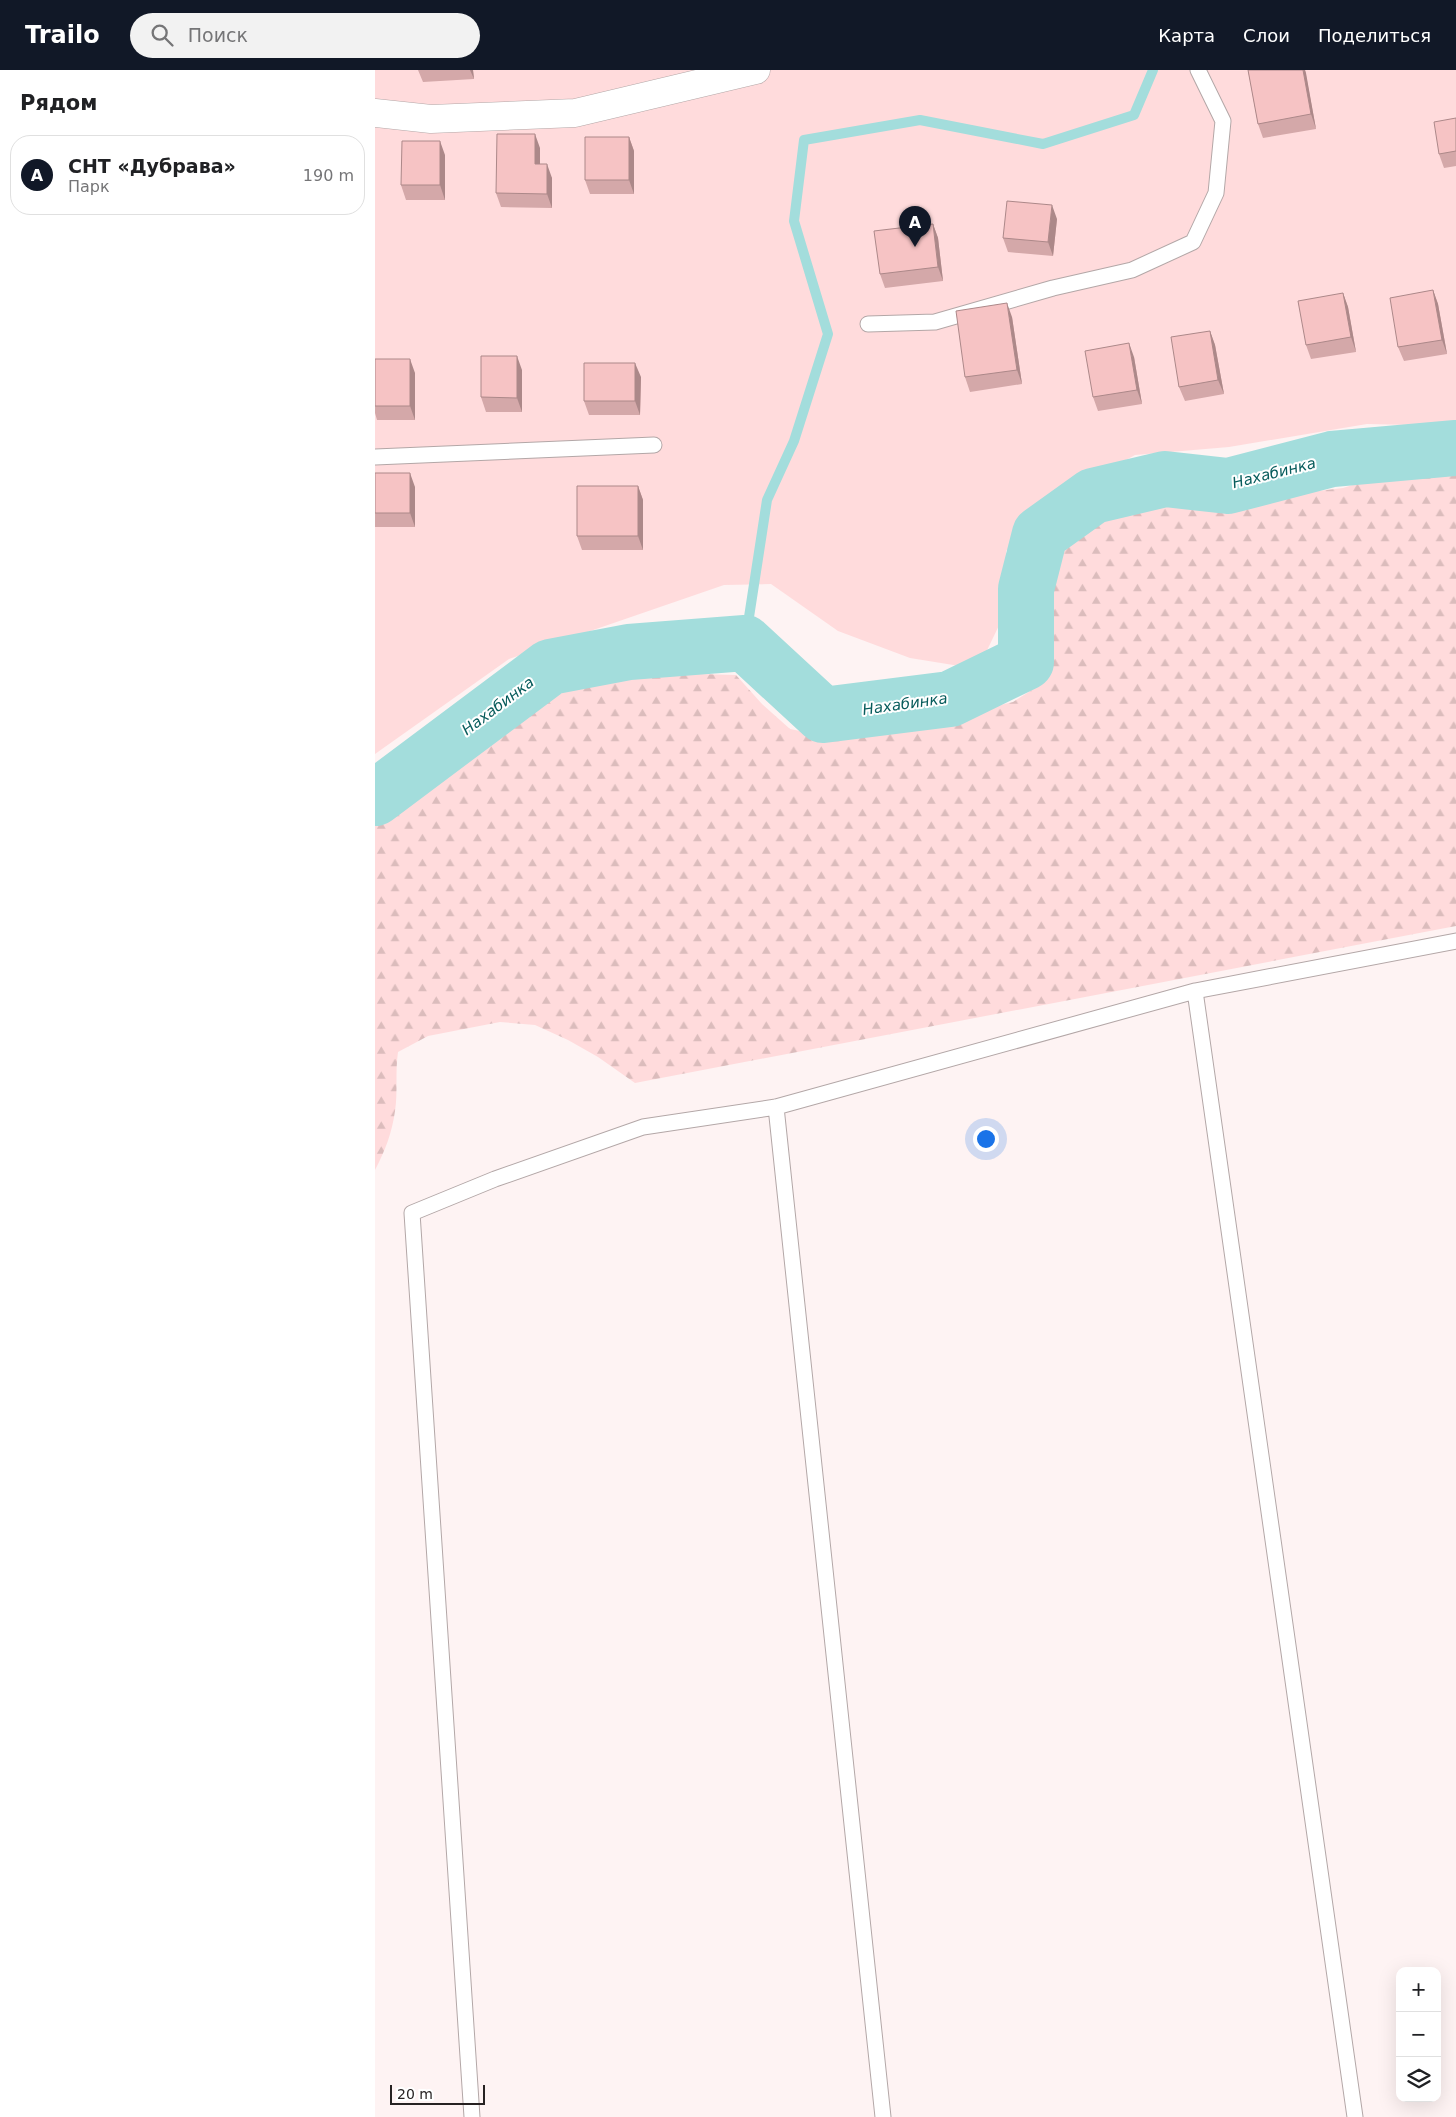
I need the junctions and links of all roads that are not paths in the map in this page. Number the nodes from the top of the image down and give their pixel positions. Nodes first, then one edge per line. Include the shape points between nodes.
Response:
1 (756, 70) edge
2 (1198, 70) edge
3 (375, 113) edge
4 (868, 324) dead end
5 (654, 445) dead end
6 (375, 457) edge
7 (1456, 941) edge
8 (1195, 991) junction
9 (776, 1107) junction
10 (472, 2117) edge
11 (883, 2117) edge
12 (1355, 2117) edge

1 - 3 street via 575,113 431,119
2 - 4 lane via 1223,121 1216,193 1193,242 1132,270 1053,288 935,322
5 - 6 lane
7 - 8 lane
8 - 9 lane
8 - 12 lane
9 - 10 lane via 643,1127 412,1213
9 - 11 lane

